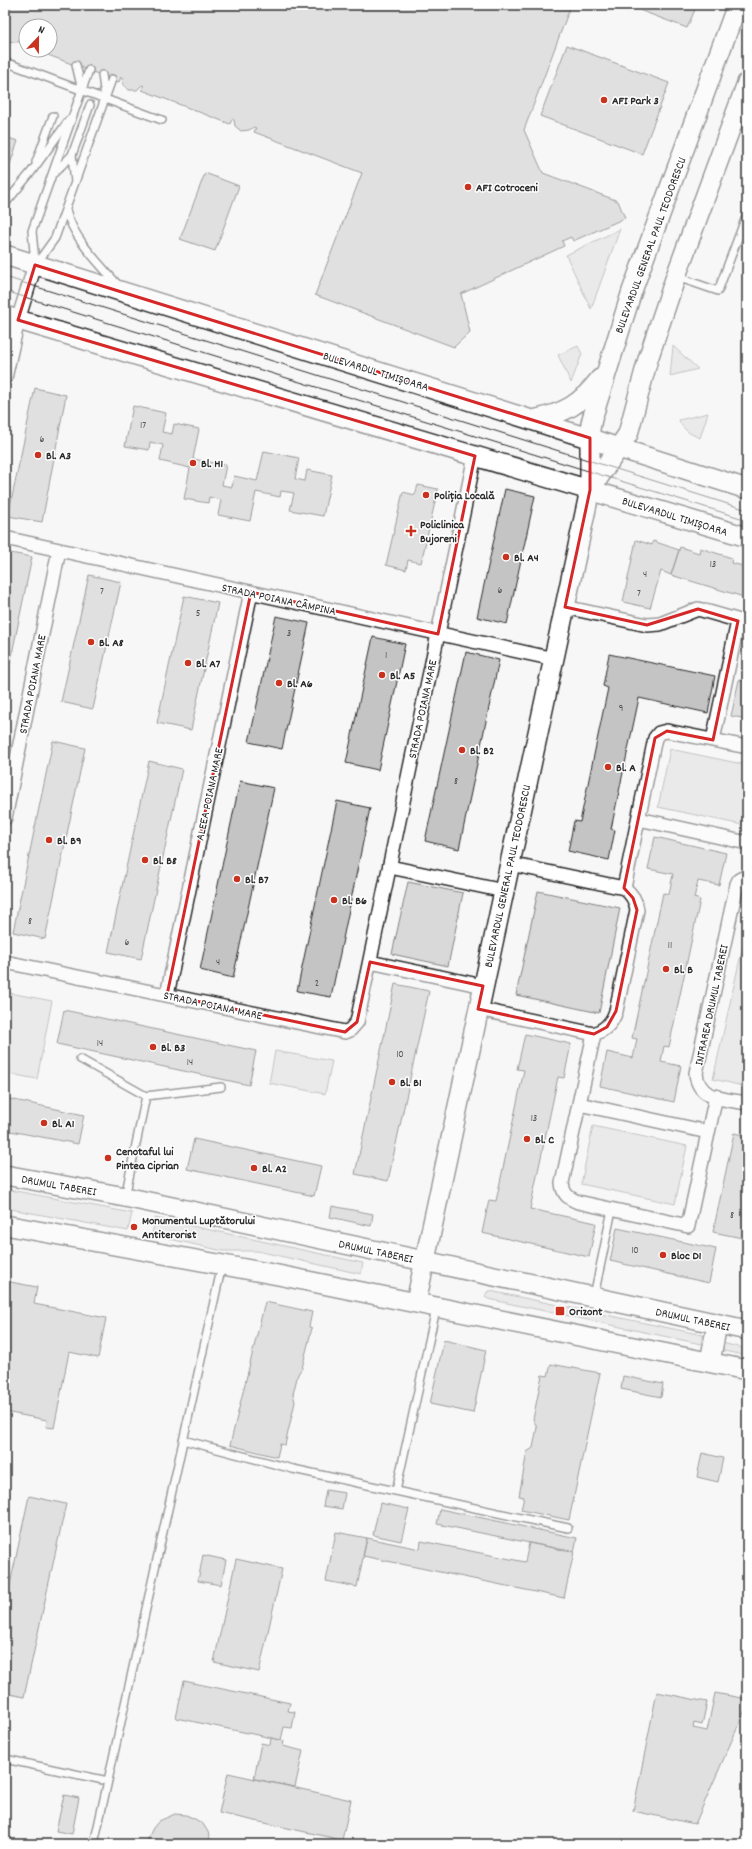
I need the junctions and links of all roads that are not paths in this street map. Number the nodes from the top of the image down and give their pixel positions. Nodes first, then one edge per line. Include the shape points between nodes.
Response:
1 (737, 5) edge
2 (5, 62) edge
3 (76, 65) dead end
4 (89, 70) dead end
5 (102, 75) dead end
6 (112, 79) dead end
7 (747, 83) edge
8 (82, 91) junction
9 (105, 99) junction
10 (90, 105) dead end
11 (74, 112) junction
12 (53, 116) dead end
13 (162, 120) dead end
14 (72, 155) junction
15 (32, 171) junction
16 (52, 175) junction
17 (75, 184) junction
18 (5, 204) edge
19 (66, 209) junction
20 (747, 214) edge
21 (5, 255) edge
22 (35, 264) junction
23 (676, 276) junction
24 (126, 293) junction
25 (11, 318) edge
26 (606, 372) junction
27 (5, 378) edge
28 (533, 420) junction
29 (590, 438) junction
30 (619, 448) junction
31 (475, 456) junction
32 (747, 489) edge
33 (590, 490) junction
34 (747, 537) edge
35 (5, 538) edge
36 (59, 550) junction
37 (251, 592) junction
38 (565, 607) junction
39 (743, 622) edge
40 (438, 634) junction
41 (554, 659) junction
42 (713, 740) junction
43 (747, 747) edge
44 (8, 787) edge
45 (5, 818) edge
46 (638, 819) junction
47 (747, 842) edge
48 (510, 864) junction
49 (390, 867) junction
50 (747, 876) edge
51 (624, 888) junction
52 (504, 891) junction
53 (5, 962) edge
54 (370, 962) junction
55 (483, 986) junction
56 (166, 995) junction
57 (478, 1010) junction
58 (594, 1034) junction
59 (80, 1059) dead end
60 (221, 1087) dead end
61 (146, 1096) junction
62 (716, 1096) junction
63 (747, 1103) edge
64 (579, 1104) junction
65 (708, 1132) junction
66 (5, 1175) edge
67 (125, 1197) junction
68 (612, 1210) junction
69 (5, 1225) edge
70 (424, 1261) junction
71 (222, 1265) junction
72 (594, 1298) junction
73 (416, 1302) junction
74 (436, 1306) junction
75 (717, 1324) junction
76 (747, 1330) edge
77 (710, 1362) junction
78 (747, 1370) edge
79 (183, 1440) junction
80 (396, 1491) junction
81 (568, 1528) dead end
82 (5, 1759) edge
83 (108, 1781) junction
84 (94, 1844) edge

1 - 26 main road, BULEVARDUL GENERAL PAUL TEODORESCU via 632,291
2 - 8 lane
3 - 8 lane
4 - 8 lane
5 - 9 lane
6 - 9 lane
7 - 23 main road, BULEVARDUL GENERAL PAUL TEODORESCU
8 - 9 lane
8 - 11 lane
9 - 13 lane
9 - 17 lane
10 - 14 lane
11 - 15 lane
11 - 16 lane
12 - 15 lane
14 - 16 lane
14 - 17 lane
15 - 18 lane
16 - 22 lane via 32,231
17 - 19 lane
19 - 22 lane via 55,238
19 - 24 lane via 69,221 82,242
20 - 23 lane via 718,291
21 - 22 main road, BULEVARDUL TIMIȘOARA
22 - 24 main road, BULEVARDUL TIMIȘOARA
22 - 25 street
23 - 30 main road, BULEVARDUL GENERAL PAUL TEODORESCU via 648,359 628,434
24 - 28 main road, BULEVARDUL TIMIȘOARA
25 - 27 street
25 - 31 main road, BULEVARDUL TIMIȘOARA
26 - 28 main road via 582,400 572,407
26 - 29 main road, BULEVARDUL GENERAL PAUL TEODORESCU via 592,419
28 - 29 main road, BULEVARDUL TIMIȘOARA
29 - 30 main road, BULEVARDUL TIMIȘOARA
29 - 33 main road, BULEVARDUL GENERAL PAUL TEODORESCU
30 - 32 main road, BULEVARDUL TIMIȘOARA
30 - 33 main road, BULEVARDUL GENERAL PAUL TEODORESCU
31 - 33 main road, BULEVARDUL TIMIȘOARA
31 - 40 street, STRADA POIANA MARE
33 - 34 main road, BULEVARDUL TIMIȘOARA
33 - 38 main road, BULEVARDUL GENERAL PAUL TEODORESCU
35 - 36 street, STRADA POIANA CÂMPINA
36 - 37 street, STRADA POIANA CÂMPINA
36 - 44 street, STRADA POIANA MARE
37 - 40 street, STRADA POIANA CÂMPINA
37 - 56 street, ALEEA POIANA MARE
38 - 39 street via 647,625 660,624 698,609
38 - 41 main road, BULEVARDUL GENERAL PAUL TEODORESCU
39 - 42 street
40 - 41 street, STRADA POIANA CÂMPINA
40 - 49 street, STRADA POIANA MARE
41 - 48 main road, BULEVARDUL GENERAL PAUL TEODORESCU
42 - 43 street
42 - 46 street via 667,731 655,738
44 - 45 street, STRADA POIANA MARE
46 - 47 street
46 - 51 street
48 - 51 street
48 - 52 main road, BULEVARDUL GENERAL PAUL TEODORESCU
49 - 52 street
49 - 54 street, STRADA POIANA MARE
50 - 62 street, INTRAREA DRUMUL TABEREI via 737,884 696,1073 699,1088 705,1094
51 - 58 street via 633,898 637,910 613,1021
52 - 55 main road, BULEVARDUL GENERAL PAUL TEODORESCU
53 - 56 street, STRADA POIANA MARE
54 - 55 street
54 - 56 street, STRADA POIANA MARE via 357,1022 345,1032
55 - 57 main road, BULEVARDUL GENERAL PAUL TEODORESCU
57 - 58 street
57 - 70 main road, BULEVARDUL GENERAL PAUL TEODORESCU
58 - 64 street
59 - 61 lane
60 - 61 lane
61 - 67 lane
62 - 63 street, INTRAREA DRUMUL TABEREI
62 - 65 street
64 - 65 street
64 - 68 street via 562,1189 565,1195 578,1202
65 - 68 street via 688,1226
66 - 67 main road, DRUMUL TABEREI
67 - 70 main road, DRUMUL TABEREI
68 - 72 lane
69 - 71 main road
70 - 72 main road, DRUMUL TABEREI
70 - 73 main road, BULEVARDUL GENERAL PAUL TEODORESCU
71 - 73 main road
71 - 79 lane
72 - 75 main road, DRUMUL TABEREI
73 - 74 main road
74 - 77 main road
74 - 80 lane
75 - 76 main road, DRUMUL TABEREI
75 - 77 main road
77 - 78 main road
79 - 80 lane via 293,1469
79 - 83 lane
80 - 81 lane
82 - 83 lane
83 - 84 lane

